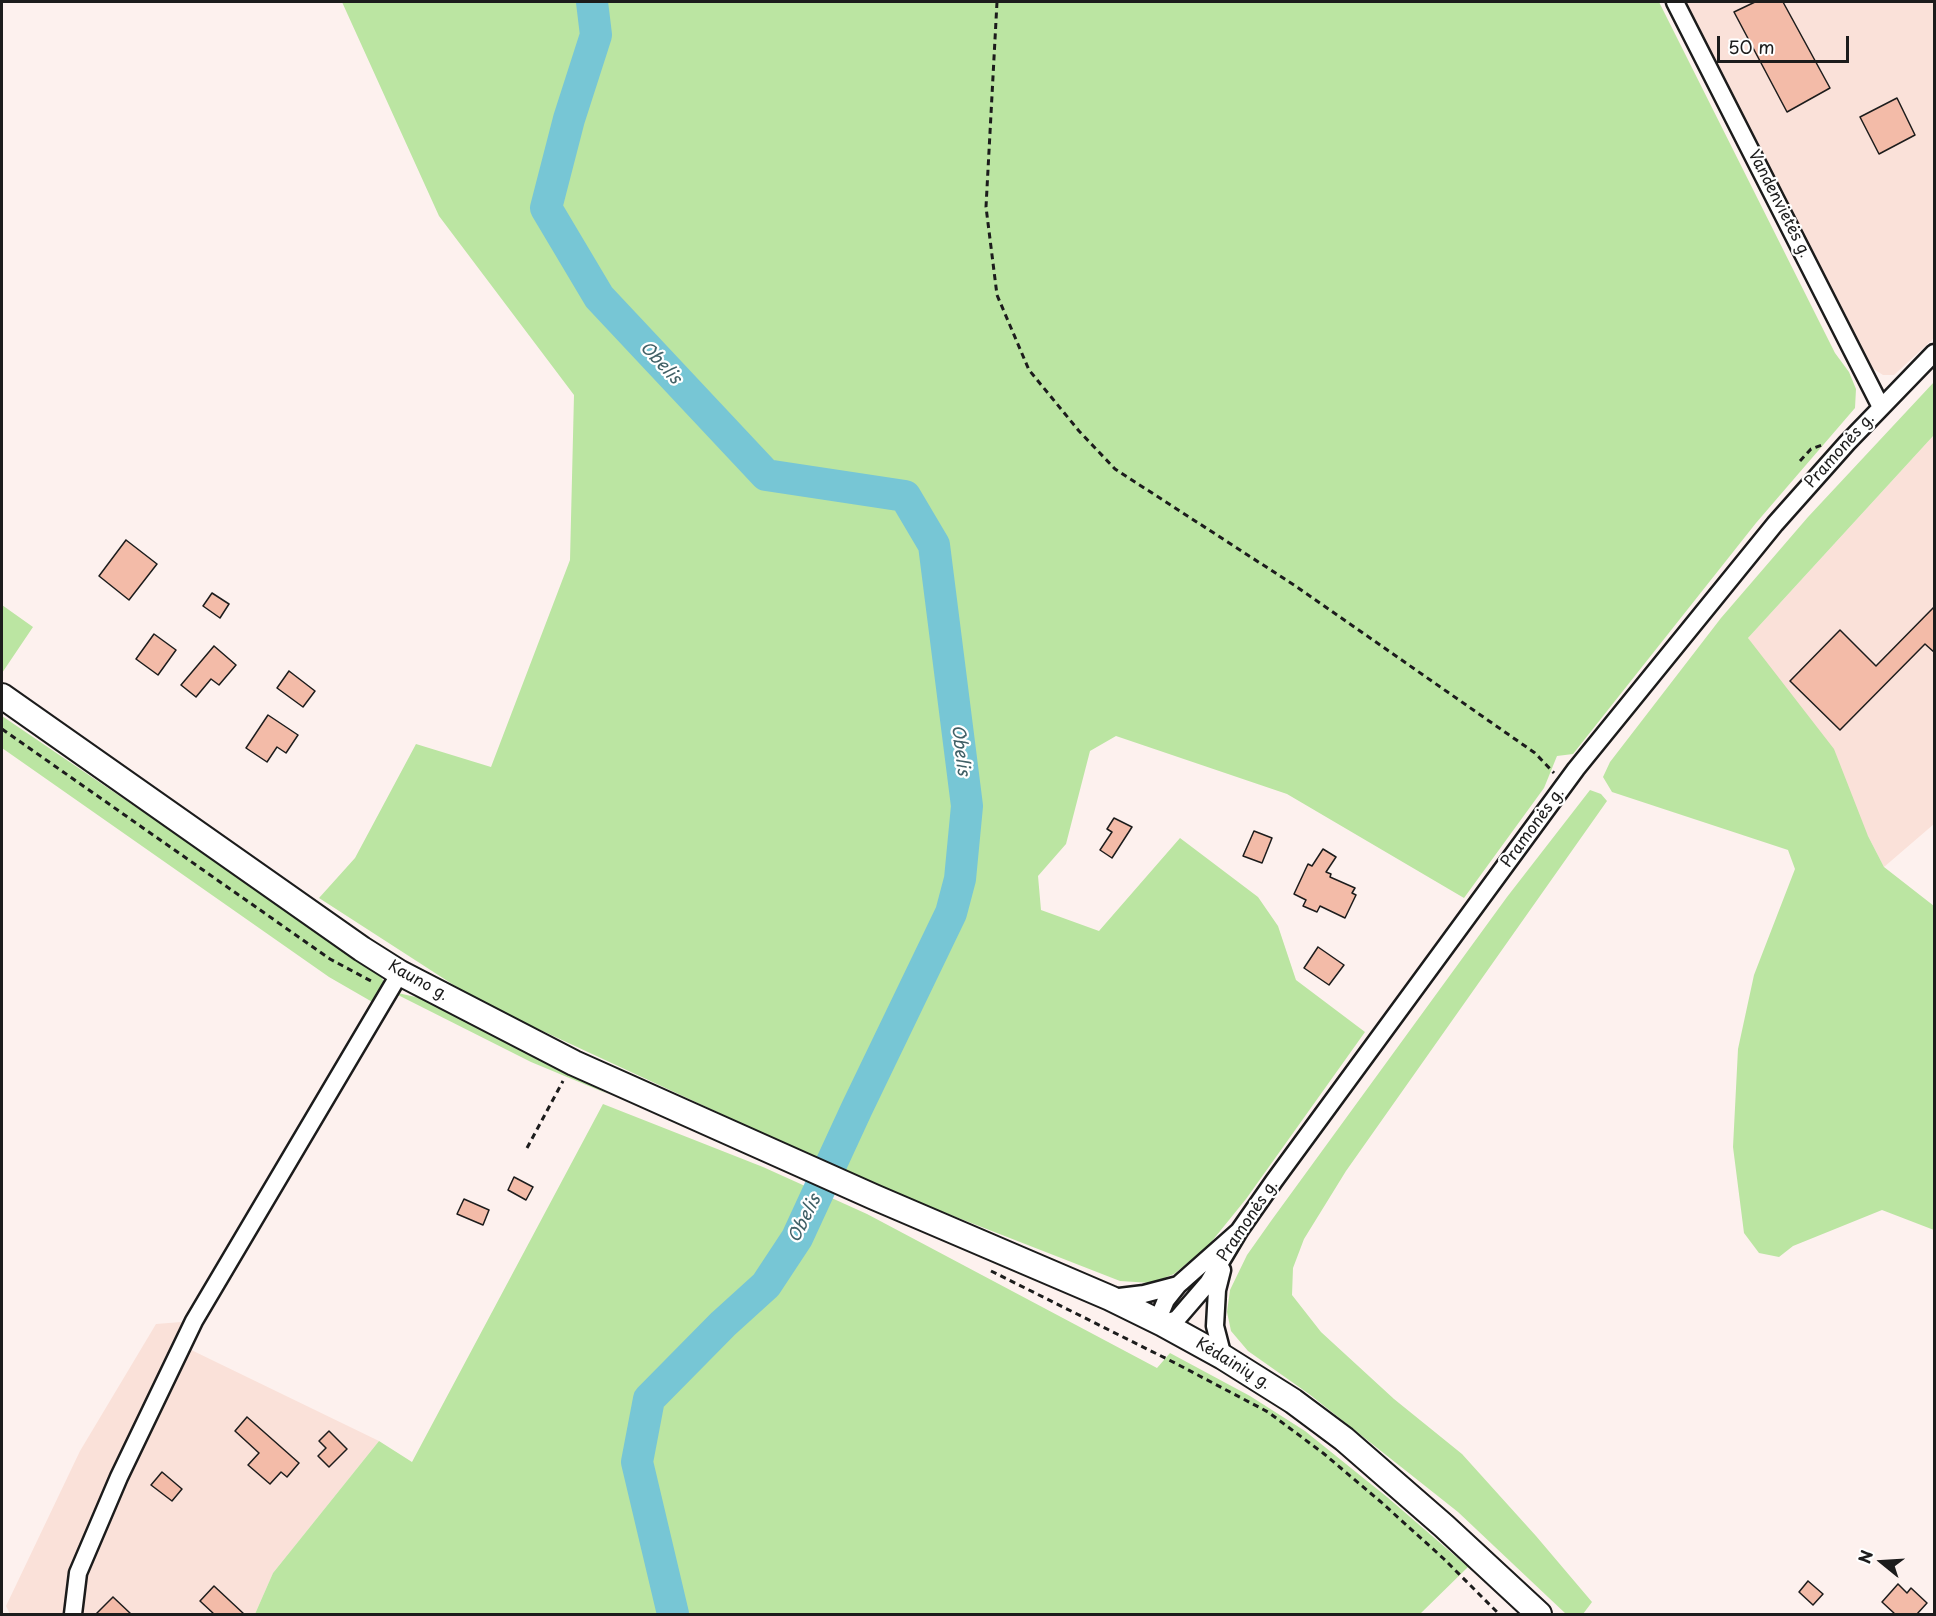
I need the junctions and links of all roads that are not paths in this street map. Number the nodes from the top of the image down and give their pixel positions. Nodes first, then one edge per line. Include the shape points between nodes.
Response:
1 (1675, 2) edge
2 (1935, 353) edge
3 (1881, 407) junction
4 (2, 696) edge
5 (400, 973) junction
6 (874, 1197) joint
7 (1239, 1231) junction
8 (1228, 1249) junction
9 (1178, 1285) junction
10 (1110, 1298) junction
11 (1163, 1324) junction
12 (1223, 1357) junction
13 (73, 1614) edge
14 (1539, 1614) edge

1 - 3 street, Vandenvietės g.
2 - 3 street, Pramonės g.
3 - 7 street, Pramonės g. via 1775,524 1565,784
4 - 5 main road, Kauno g.
5 - 6 main road, Kauno g. via 573,1063
5 - 13 street via 194,1321 78,1573
6 - 10 main road, Kėdainių g.
7 - 8 street, Pramonės g.
7 - 9 street
8 - 11 street, Pramonės g. via 1187,1308 1177,1319
8 - 12 street via 1217,1290 1215,1326
9 - 10 street
9 - 11 street via 1161,1312
10 - 11 main road, Kėdainių g.
11 - 12 main road, Kėdainių g.
12 - 14 main road, Kėdainių g. via 1344,1439

